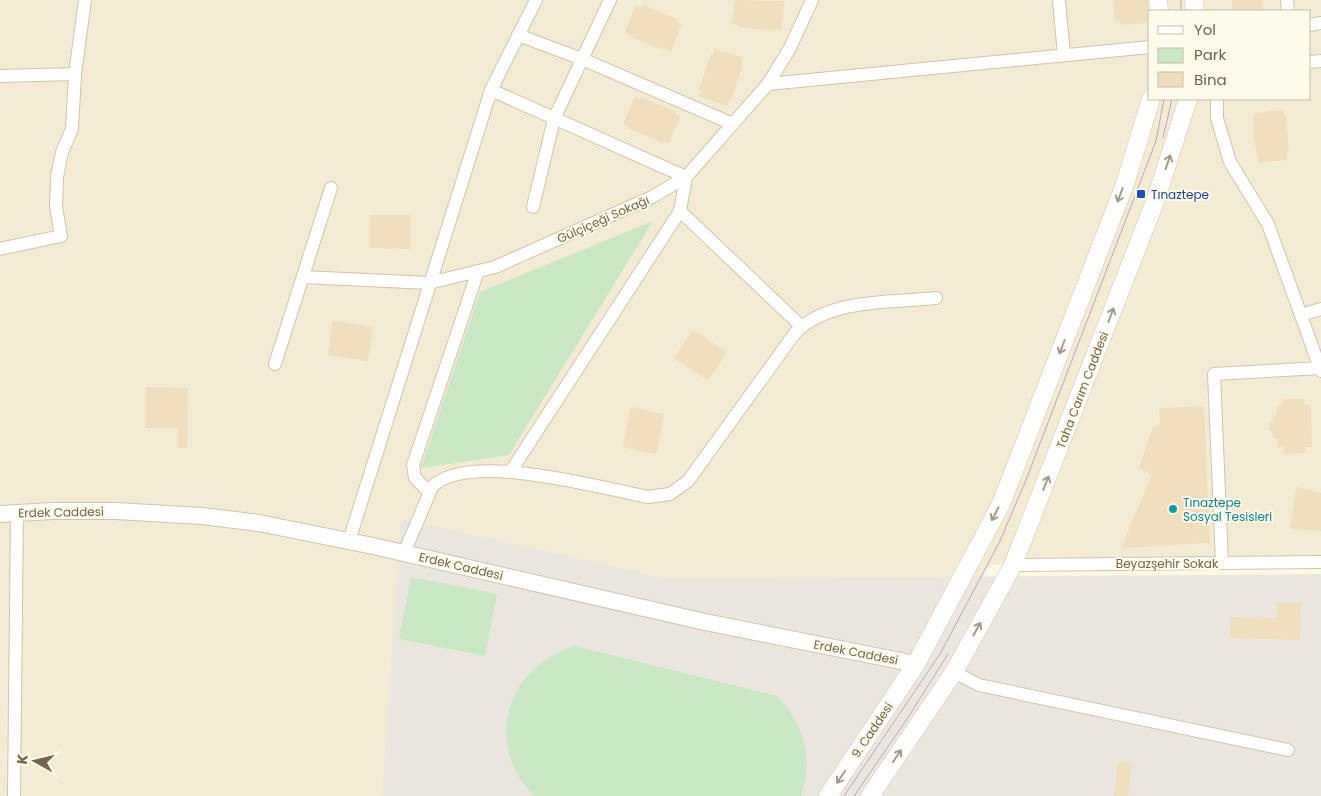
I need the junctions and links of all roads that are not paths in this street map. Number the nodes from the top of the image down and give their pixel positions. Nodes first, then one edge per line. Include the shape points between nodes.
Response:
1 (85, 0) edge
2 (536, 0) edge
3 (610, 0) edge
4 (812, 0) edge
5 (1059, 0) edge
6 (518, 35) junction
7 (1148, 47) edge
8 (1064, 55) junction
9 (582, 59) junction
10 (75, 74) junction
11 (0, 76) edge
12 (768, 84) junction
13 (491, 90) junction
14 (1151, 100) edge
15 (1188, 100) edge
16 (1217, 100) edge
17 (554, 118) junction
18 (733, 124) junction
19 (686, 177) junction
20 (331, 188) dead end
21 (533, 207) dead end
22 (680, 211) junction
23 (0, 249) edge
24 (478, 271) junction
25 (303, 277) junction
26 (429, 283) junction
27 (936, 298) dead end
28 (1321, 309) edge
29 (1301, 315) junction
30 (801, 326) junction
31 (275, 364) dead end
32 (1321, 369) edge
33 (512, 471) junction
34 (429, 492) junction
35 (17, 512) junction
36 (0, 514) edge
37 (349, 541) junction
38 (404, 553) junction
39 (1321, 562) edge
40 (1222, 563) junction
41 (1013, 565) junction
42 (916, 664) junction
43 (954, 672) junction
44 (1288, 750) dead end
45 (14, 796) edge
46 (828, 796) edge
47 (870, 796) edge

1 - 10 street
2 - 6 street
3 - 9 street
4 - 12 street, Gülçiçeği Sokağı via 790,48
5 - 8 street
6 - 9 street
6 - 13 street
7 - 8 street
8 - 12 street
9 - 17 street
9 - 18 street
10 - 11 street
10 - 23 street via 72,129 62,152 57,177 56,207 61,236
12 - 18 street, Gülçiçeği Sokağı
13 - 17 street
13 - 26 street
14 -> 42 main road via 1125,184 1000,504
41 -> 15 main road, Taha Carım Caddesi via 1156,199
16 - 29 street via 1216,118 1230,162 1268,224
17 - 19 street
17 - 21 street
18 - 19 street, Gülçiçeği Sokağı
19 - 22 street
19 - 24 street, Gülçiçeği Sokağı via 652,197 495,267
20 - 25 street
22 - 30 street
22 - 33 street
24 - 26 street, Gülçiçeği Sokağı
24 - 34 street via 413,464 415,478
25 - 26 street, Gülçiçeği Sokağı
25 - 31 street
26 - 37 street
27 - 30 street via 837,308
28 - 29 street
29 - 32 street
30 - 33 street via 688,481 677,490 663,496 648,497
32 - 40 street via 1214,374
33 - 34 street via 450,476 436,482
34 - 38 street
35 - 36 street, Erdek Caddesi
35 - 37 street, Erdek Caddesi via 85,510 202,516 259,522
35 - 45 street
37 - 38 street, Erdek Caddesi
38 - 42 street, Erdek Caddesi via 705,622
39 - 40 street, Beyazşehir Sokak
40 - 41 street, Beyazşehir Sokak
43 -> 41 main road, Taha Carım Caddesi
42 -> 46 main road, 9. Caddesi
43 - 44 street via 979,685
47 -> 43 main road

